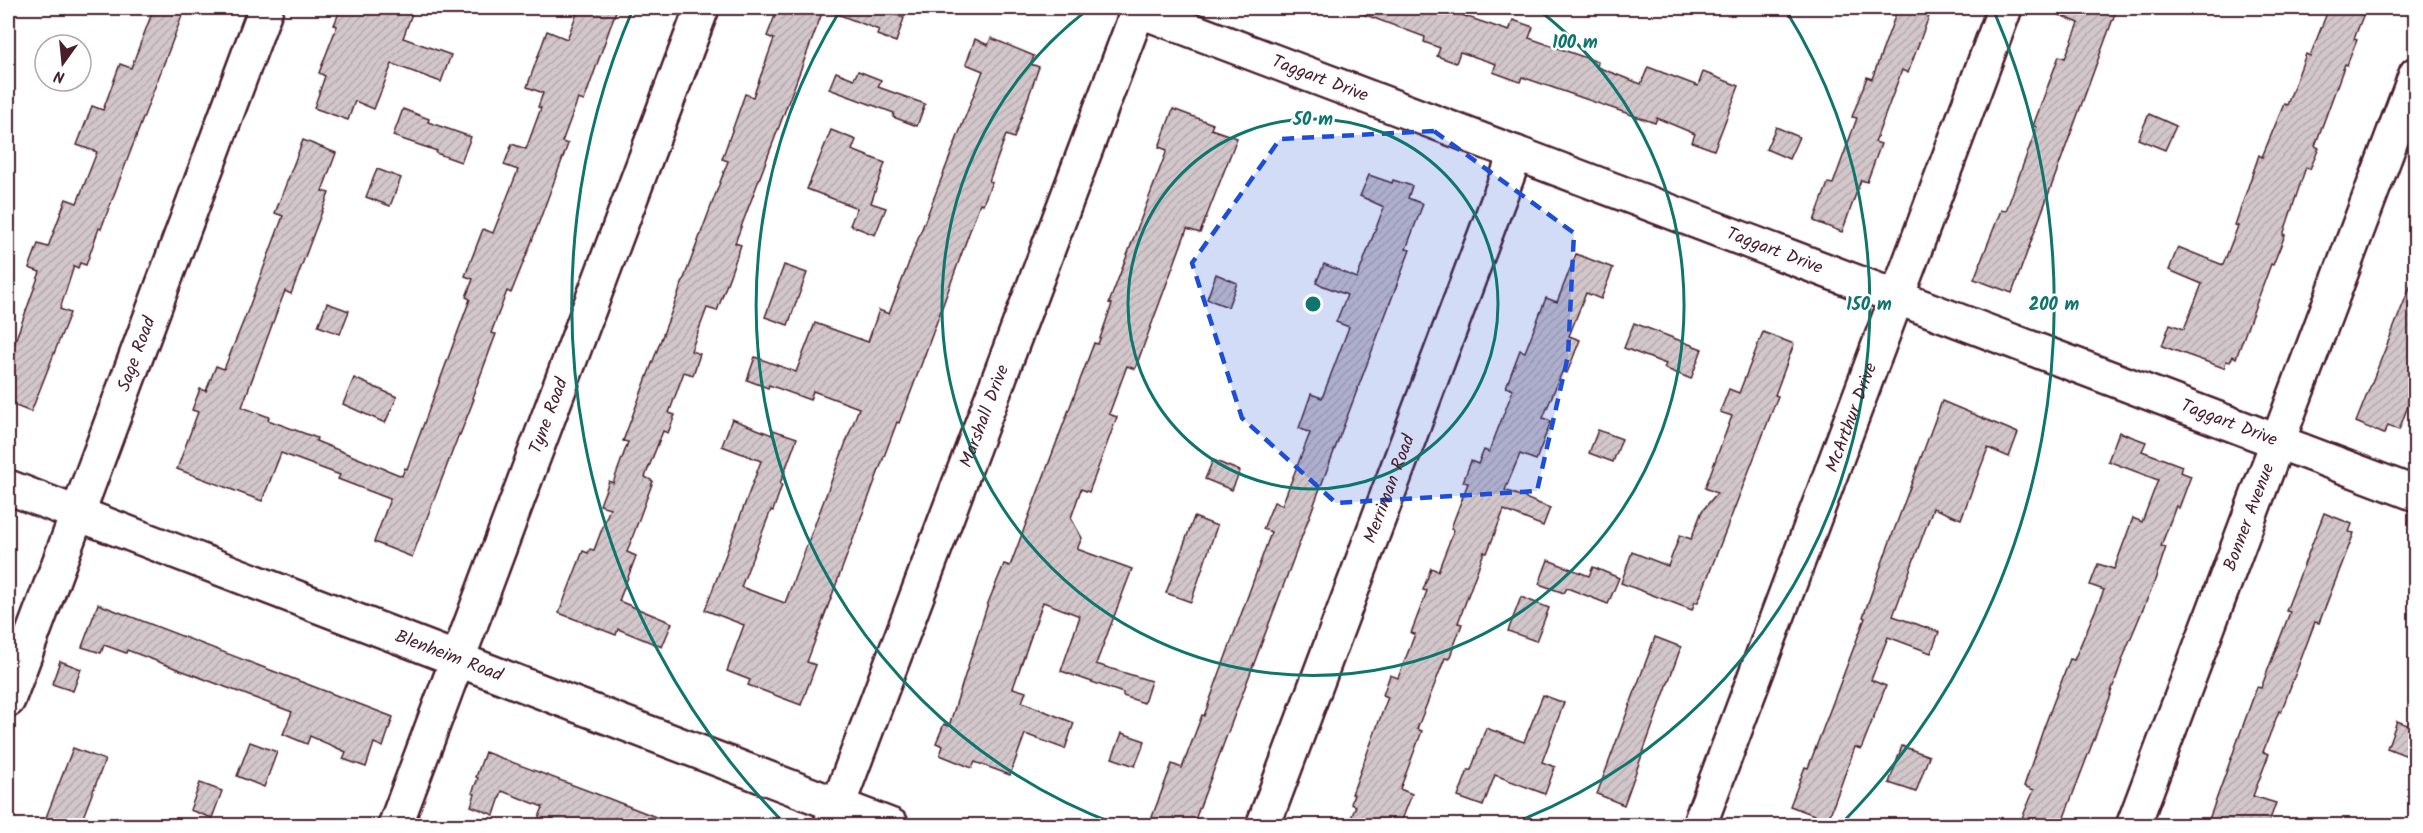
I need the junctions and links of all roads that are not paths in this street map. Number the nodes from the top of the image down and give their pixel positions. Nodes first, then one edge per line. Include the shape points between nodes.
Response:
1 (266, 8) edge
2 (702, 8) edge
3 (1137, 8) edge
4 (2005, 8) edge
5 (2415, 74) edge
6 (1515, 153) junction
7 (1896, 297) junction
8 (2279, 440) junction
9 (8, 487) edge
10 (2415, 494) edge
11 (78, 513) junction
12 (458, 658) junction
13 (8, 699) edge
14 (834, 816) edge
15 (395, 825) edge
16 (892, 825) edge
17 (1263, 825) edge
18 (1699, 825) edge
19 (2133, 825) edge

1 - 11 street, Sage Road
2 - 12 street, Tyne Road
3 - 6 street, Taggart Drive
3 - 14 street, Marshall Drive
4 - 7 street, McArthur Drive
5 - 8 street, Bonner Avenue
6 - 7 street, Taggart Drive
6 - 17 street, Merriman Road
7 - 8 street, Taggart Drive
7 - 18 street, McArthur Drive
8 - 10 street, Taggart Drive
8 - 19 street, Bonner Avenue
9 - 11 street, Blenheim Road
11 - 12 street, Blenheim Road
11 - 13 street, Sage Road
12 - 14 street, Blenheim Road
12 - 15 street, Tyne Road
14 - 16 street, Blenheim Road

